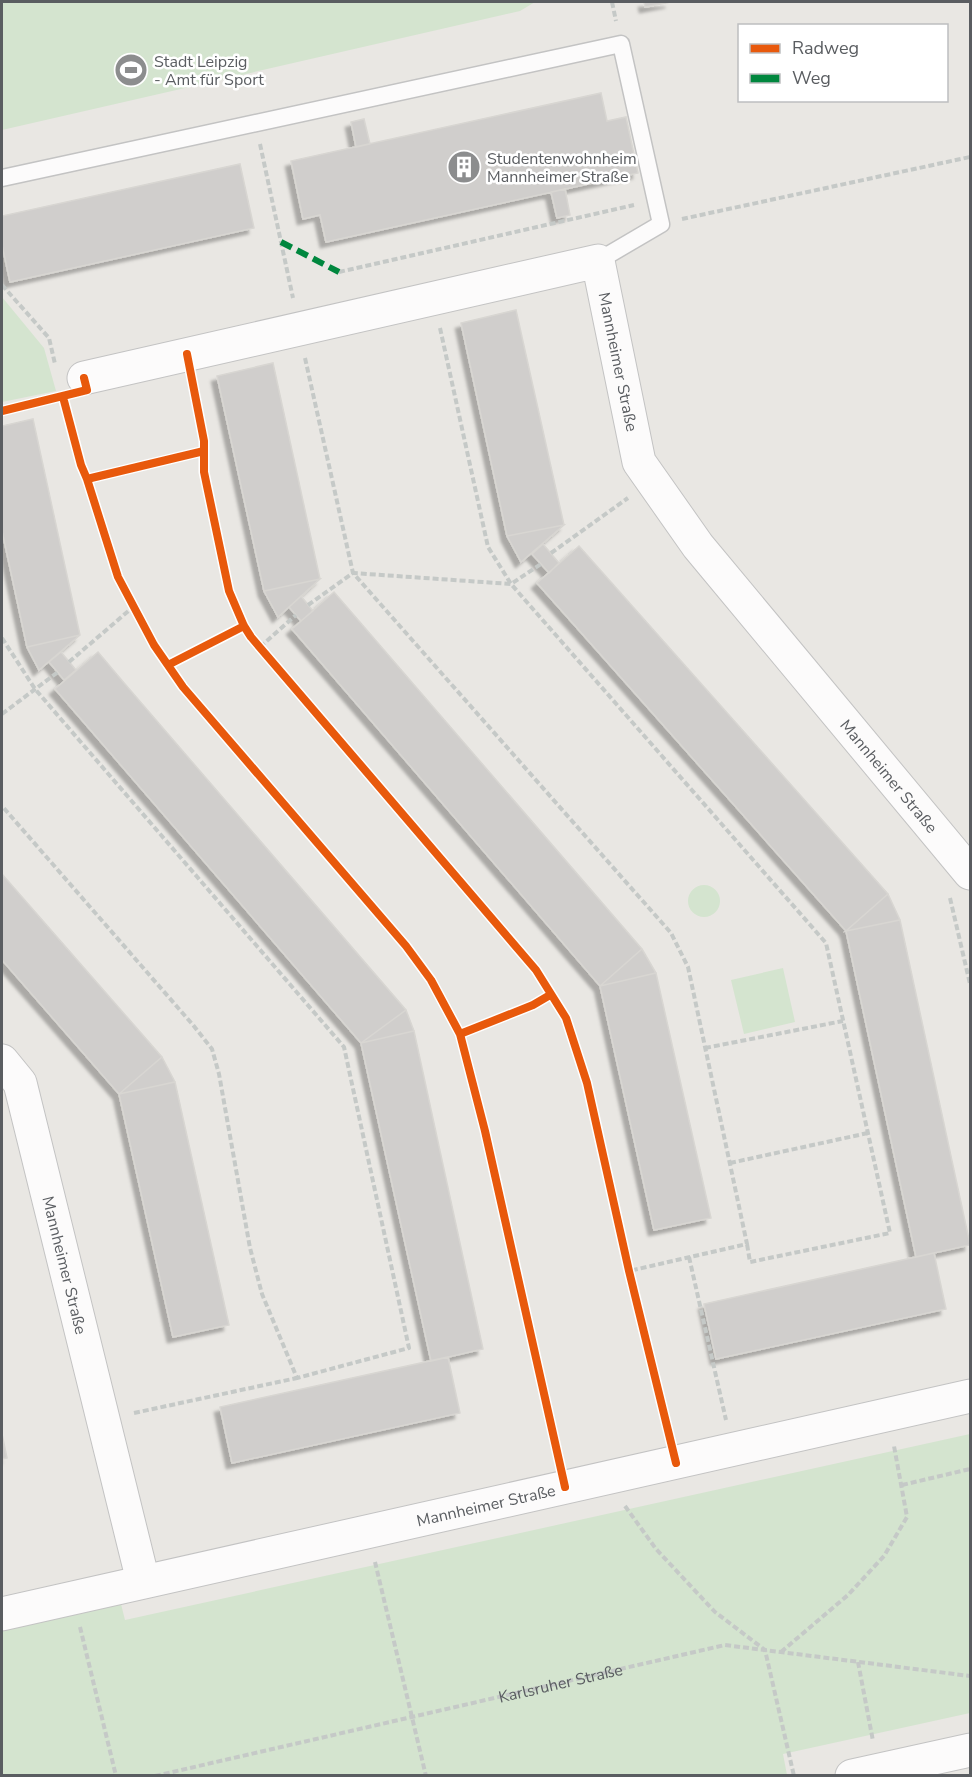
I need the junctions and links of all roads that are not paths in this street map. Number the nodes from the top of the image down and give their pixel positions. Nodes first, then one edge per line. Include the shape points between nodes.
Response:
1 (2, 178) edge
2 (598, 261) junction
3 (84, 378) dead end
4 (960, 884) edge
5 (2, 1061) edge
6 (970, 1396) edge
7 (143, 1581) junction
8 (2, 1614) edge
9 (970, 1750) edge
10 (865, 1773) edge

1 - 2 lane via 621,44 661,224
2 - 3 street via 302,342
2 - 4 street, Mannheimer Straße via 639,462 698,546
5 - 7 street, Mannheimer Straße via 20,1083
6 - 7 street, Mannheimer Straße
7 - 8 street, Mannheimer Straße
9 - 10 street

